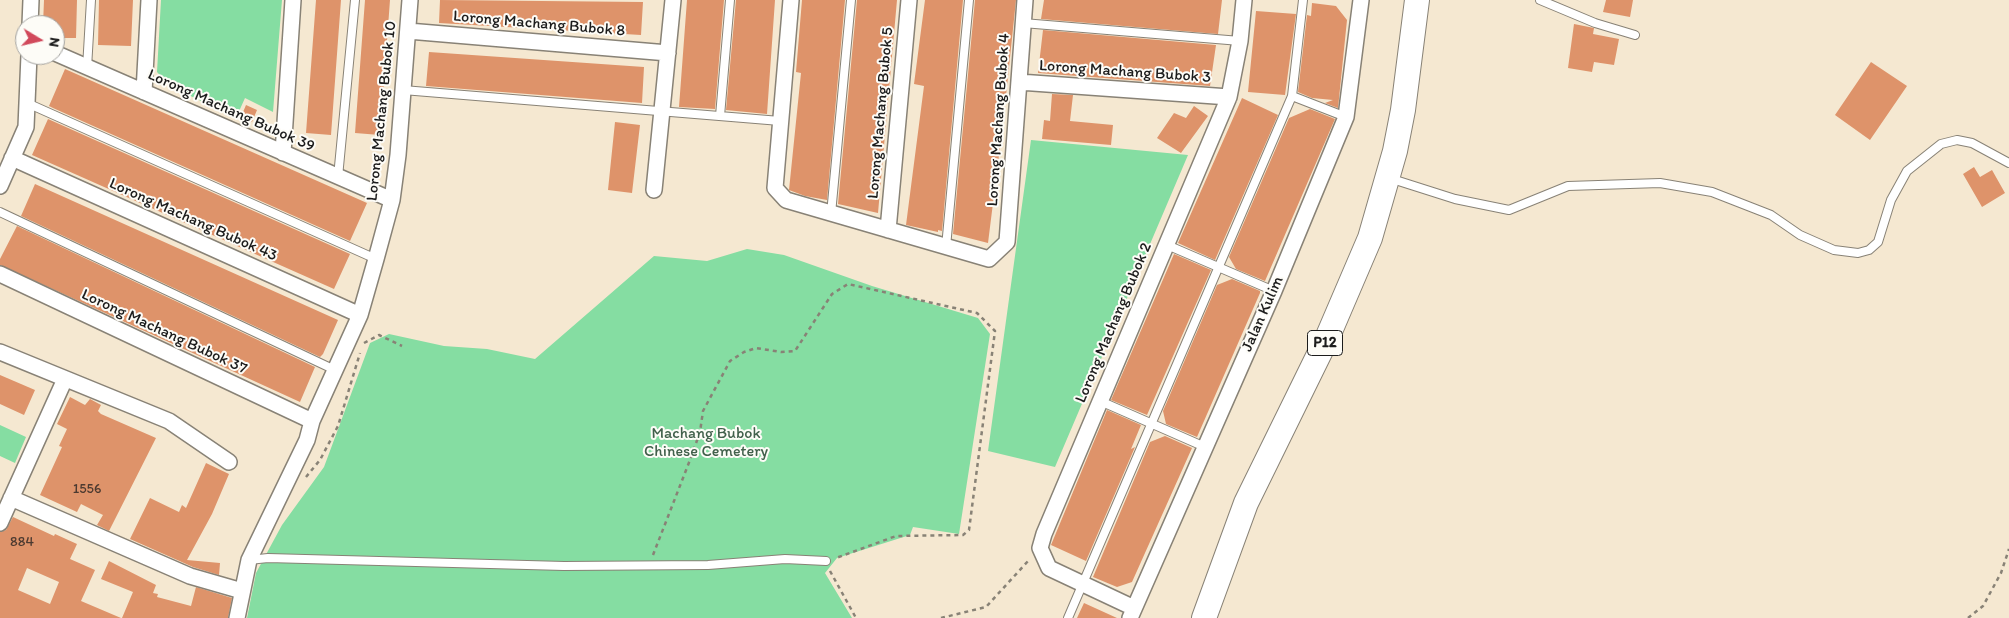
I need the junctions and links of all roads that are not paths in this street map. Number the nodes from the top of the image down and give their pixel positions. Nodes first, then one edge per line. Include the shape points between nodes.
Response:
1 (31, 0) edge
2 (91, 0) edge
3 (149, 0) edge
4 (293, 0) edge
5 (355, 0) edge
6 (410, 0) edge
7 (673, 0) edge
8 (730, 0) edge
9 (791, 0) edge
10 (851, 0) edge
11 (909, 0) edge
12 (969, 0) edge
13 (1025, 0) edge
14 (1244, 0) edge
15 (1303, 0) edge
16 (1362, 0) edge
17 (1417, 0) edge
18 (1540, 0) edge
19 (30, 15) edge
20 (1023, 24) junction
21 (408, 31) junction
22 (1635, 35) dead end
23 (1240, 41) junction
24 (668, 53) junction
25 (65, 58) edge
26 (29, 65) edge
27 (88, 68) junction
28 (1019, 82) junction
29 (403, 90) junction
30 (144, 92) junction
31 (1292, 96) junction
32 (1229, 97) junction
33 (27, 103) junction
34 (662, 111) junction
35 (720, 116) junction
36 (1346, 117) junction
37 (780, 121) junction
38 (283, 153) junction
39 (12, 158) junction
40 (2009, 163) edge
41 (338, 177) junction
42 (1388, 177) junction
43 (0, 186) edge
44 (654, 190) dead end
45 (392, 200) junction
46 (0, 212) edge
47 (831, 214) junction
48 (888, 230) junction
49 (1167, 244) junction
50 (946, 247) junction
51 (376, 259) junction
52 (1218, 268) junction
53 (0, 274) edge
54 (1274, 291) junction
55 (360, 314) junction
56 (0, 352) edge
57 (335, 370) junction
58 (64, 379) junction
59 (1100, 401) junction
60 (312, 421) junction
61 (1151, 423) junction
62 (1205, 447) junction
63 (229, 462) dead end
64 (11, 498) junction
65 (0, 523) edge
66 (249, 560) junction
67 (826, 561) road end
68 (1082, 585) junction
69 (242, 590) junction
70 (1132, 613) edge
71 (237, 618) edge
72 (1068, 618) edge
73 (1204, 618) edge

1 - 19 street
2 - 27 lane
3 - 30 street
4 - 38 street
5 - 41 lane
6 - 21 street, Lorong Machang Bubok 10
7 - 24 street
8 - 35 lane
9 - 37 street
10 - 47 lane
11 - 48 street, Lorong Machang Bubok 5
12 - 50 lane
13 - 20 street, Lorong Machang Bubok 4
14 - 23 street, Lorong Machang Bubok 2
15 - 31 lane
16 - 36 street, Jalan Kulim
17 - 42 main road, P12 via 1402,110
18 - 22 lane
20 - 23 lane
20 - 28 street, Lorong Machang Bubok 4
21 - 24 street, Lorong Machang Bubok 8
21 - 29 street, Lorong Machang Bubok 10
23 - 32 street, Lorong Machang Bubok 2
24 - 34 street
25 - 27 street, Lorong Machang Bubok 39
26 - 33 street
27 - 30 street, Lorong Machang Bubok 39
28 - 32 street, Lorong Machang Bubok 3
28 - 50 street, Lorong Machang Bubok 4 via 1007,242 989,259
29 - 34 lane
29 - 45 street, Lorong Machang Bubok 10
30 - 38 street, Lorong Machang Bubok 39
31 - 36 lane
31 - 52 lane
32 - 49 street, Lorong Machang Bubok 2
33 - 39 street via 26,127
33 - 51 lane
34 - 35 lane
34 - 44 street
35 - 37 lane
36 - 54 street, Jalan Kulim
37 - 47 street via 775,188 786,200
38 - 41 street, Lorong Machang Bubok 39
39 - 43 street
39 - 55 street, Lorong Machang Bubok 43
40 - 42 lane via 1972,143 1957,140 1941,144 1907,171 1890,200 1878,242 1869,250 1858,253 1834,250 1800,234 1772,215 1712,192 1660,183 1568,186 1509,210 1455,199
41 - 45 street, Lorong Machang Bubok 39
42 - 73 main road, P12 via 1370,238 1328,336 1246,503
45 - 51 street, Lorong Machang Bubok 10
46 - 57 lane
47 - 48 street
48 - 50 street
49 - 52 lane
49 - 59 street, Lorong Machang Bubok 2
51 - 55 street, Lorong Machang Bubok 10
52 - 54 lane
52 - 61 lane
53 - 60 street, Lorong Machang Bubok 37
54 - 62 street, Jalan Kulim
55 - 57 street, Lorong Machang Bubok 10
56 - 58 street
57 - 60 street, Lorong Machang Bubok 10
58 - 63 street via 169,421
58 - 64 street
59 - 61 lane
59 - 68 street, Lorong Machang Bubok 2 via 1040,548 1050,568
60 - 66 street, Lorong Machang Bubok 10 via 307,440
61 - 62 lane
61 - 68 lane
62 - 70 street, Jalan Kulim
64 - 65 street
64 - 69 street via 190,576
66 - 67 lane via 564,566 708,565 785,559
66 - 69 street, Lorong Machang Bubok 10
68 - 70 street
68 - 72 lane
69 - 71 street, Lorong Machang Bubok 10

